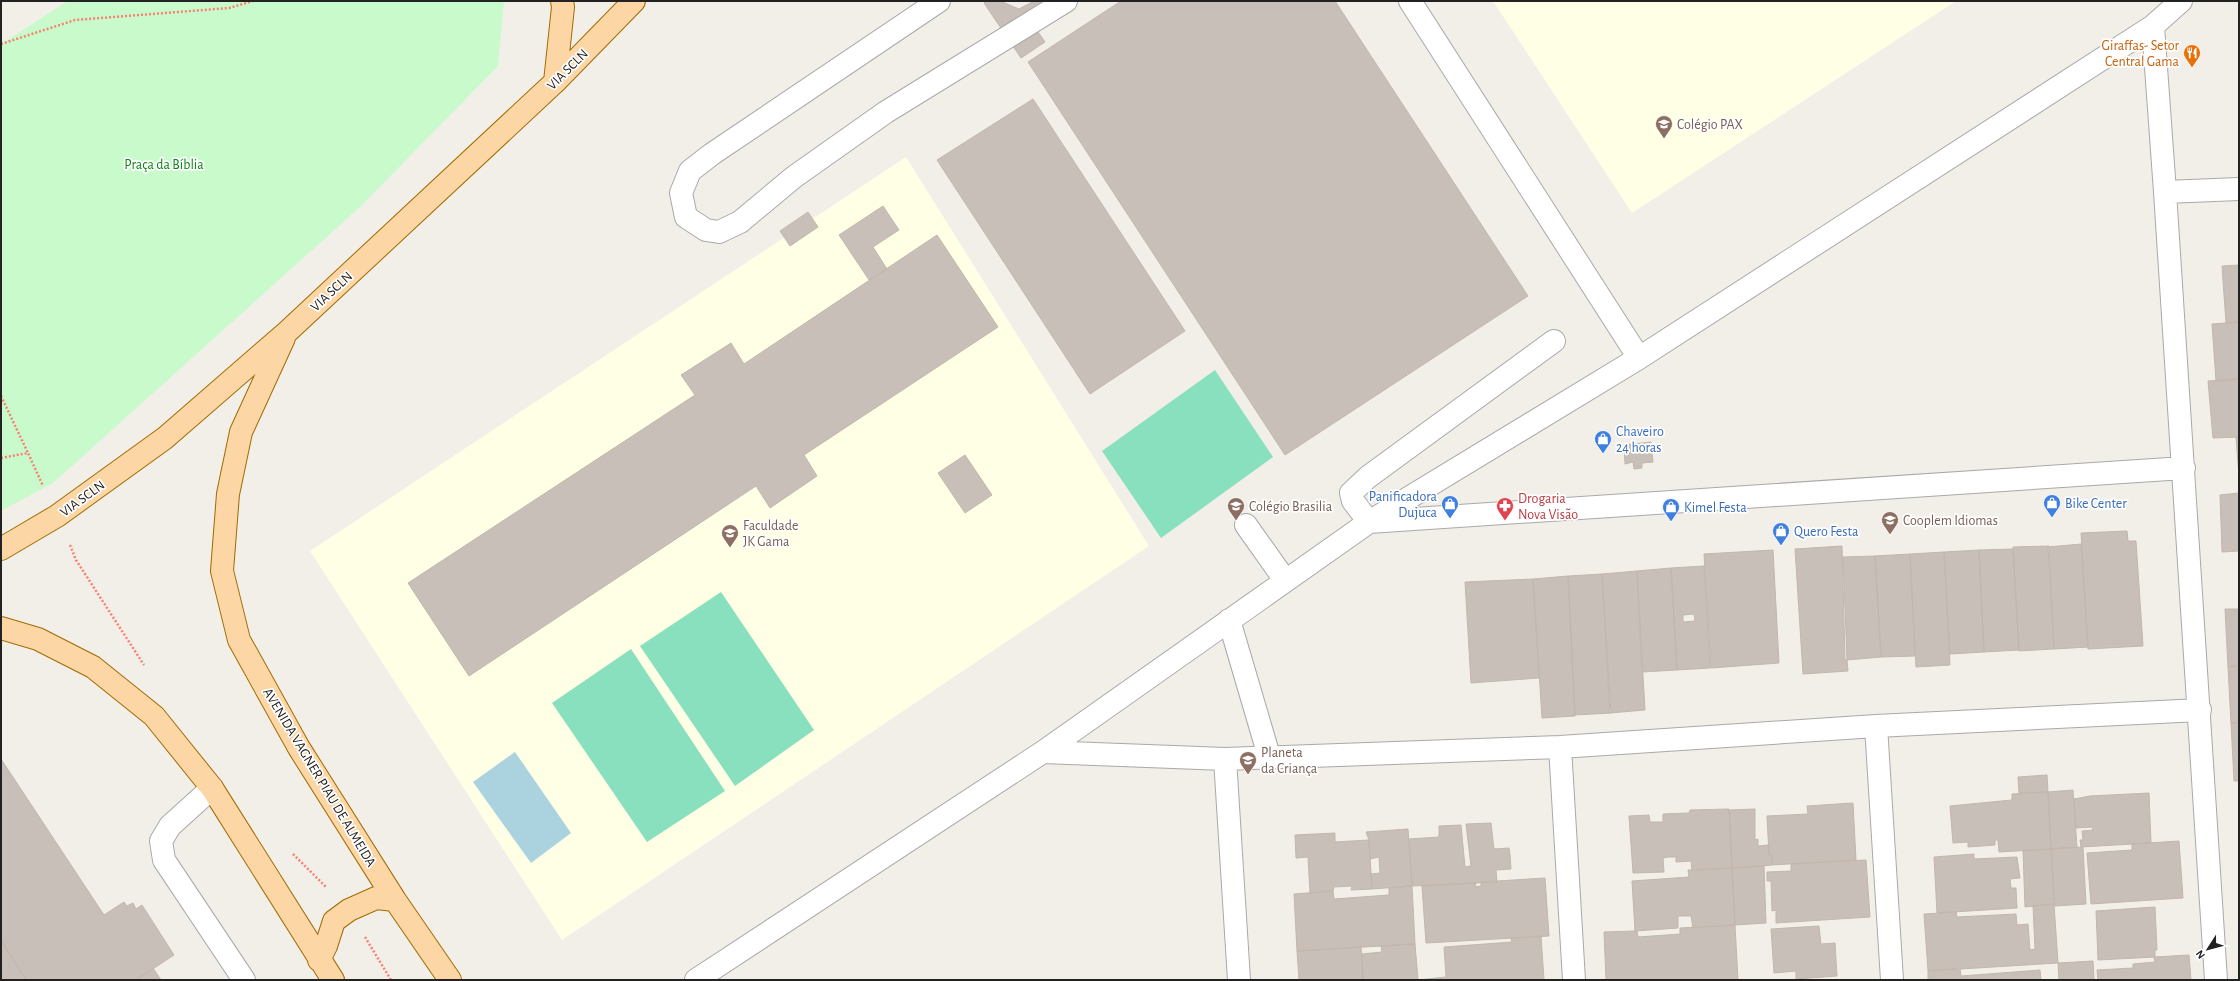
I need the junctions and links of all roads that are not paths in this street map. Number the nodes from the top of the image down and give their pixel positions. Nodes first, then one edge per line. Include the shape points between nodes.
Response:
1 (562, 1) edge
2 (634, 1) edge
3 (940, 1) edge
4 (1066, 1) edge
5 (1410, 1) edge
6 (2181, 1) edge
7 (2153, 26) junction
8 (555, 82) junction
9 (2239, 189) edge
10 (2165, 192) junction
11 (287, 332) junction
12 (1554, 341) dead end
13 (1639, 358) junction
14 (2184, 468) junction
15 (1369, 522) junction
16 (1246, 526) dead end
17 (1, 549) edge
18 (1285, 580) junction
19 (1230, 620) junction
20 (1, 628) edge
21 (2200, 710) junction
22 (1876, 726) junction
23 (1560, 747) junction
24 (1043, 752) junction
25 (1269, 756) junction
26 (1225, 759) junction
27 (212, 788) junction
28 (395, 900) junction
29 (319, 960) junction
30 (244, 980) edge
31 (333, 980) edge
32 (450, 980) edge
33 (696, 980) edge
34 (1239, 980) edge
35 (1574, 980) edge
36 (1892, 980) edge
37 (2216, 980) edge

1 - 8 main road
2 - 8 main road, VIA SCLN
3 - 4 street via 690,171 681,193 686,217 706,230 720,232 740,222 794,177 886,112
5 - 13 street
6 - 7 street
7 - 10 street
7 - 13 street
8 - 11 main road, VIA SCLN
9 - 10 street
10 - 14 street
11 - 17 main road, VIA SCLN via 165,438 57,516
11 - 28 main road, AVENIDA VAGNER PIAU DE ALMEIDA via 241,432 228,494 222,571 239,640 299,748
12 - 15 street via 1368,477 1350,493 1353,502
13 - 15 street
14 - 15 street
14 - 21 street
15 - 18 street
16 - 18 street
18 - 19 street
19 - 24 street
19 - 25 street
20 - 27 main road via 38,639 93,667 154,716
21 - 22 street
21 - 37 street
22 - 23 street
22 - 36 street
23 - 25 street
23 - 35 street
24 - 26 street
24 - 33 street
25 - 26 street
26 - 34 street
27 - 29 main road
27 - 30 street via 170,826 161,841 164,860
28 - 29 main road via 376,898 349,910 334,921
28 - 32 main road, AVENIDA VAGNER PIAU DE ALMEIDA
29 - 31 main road

